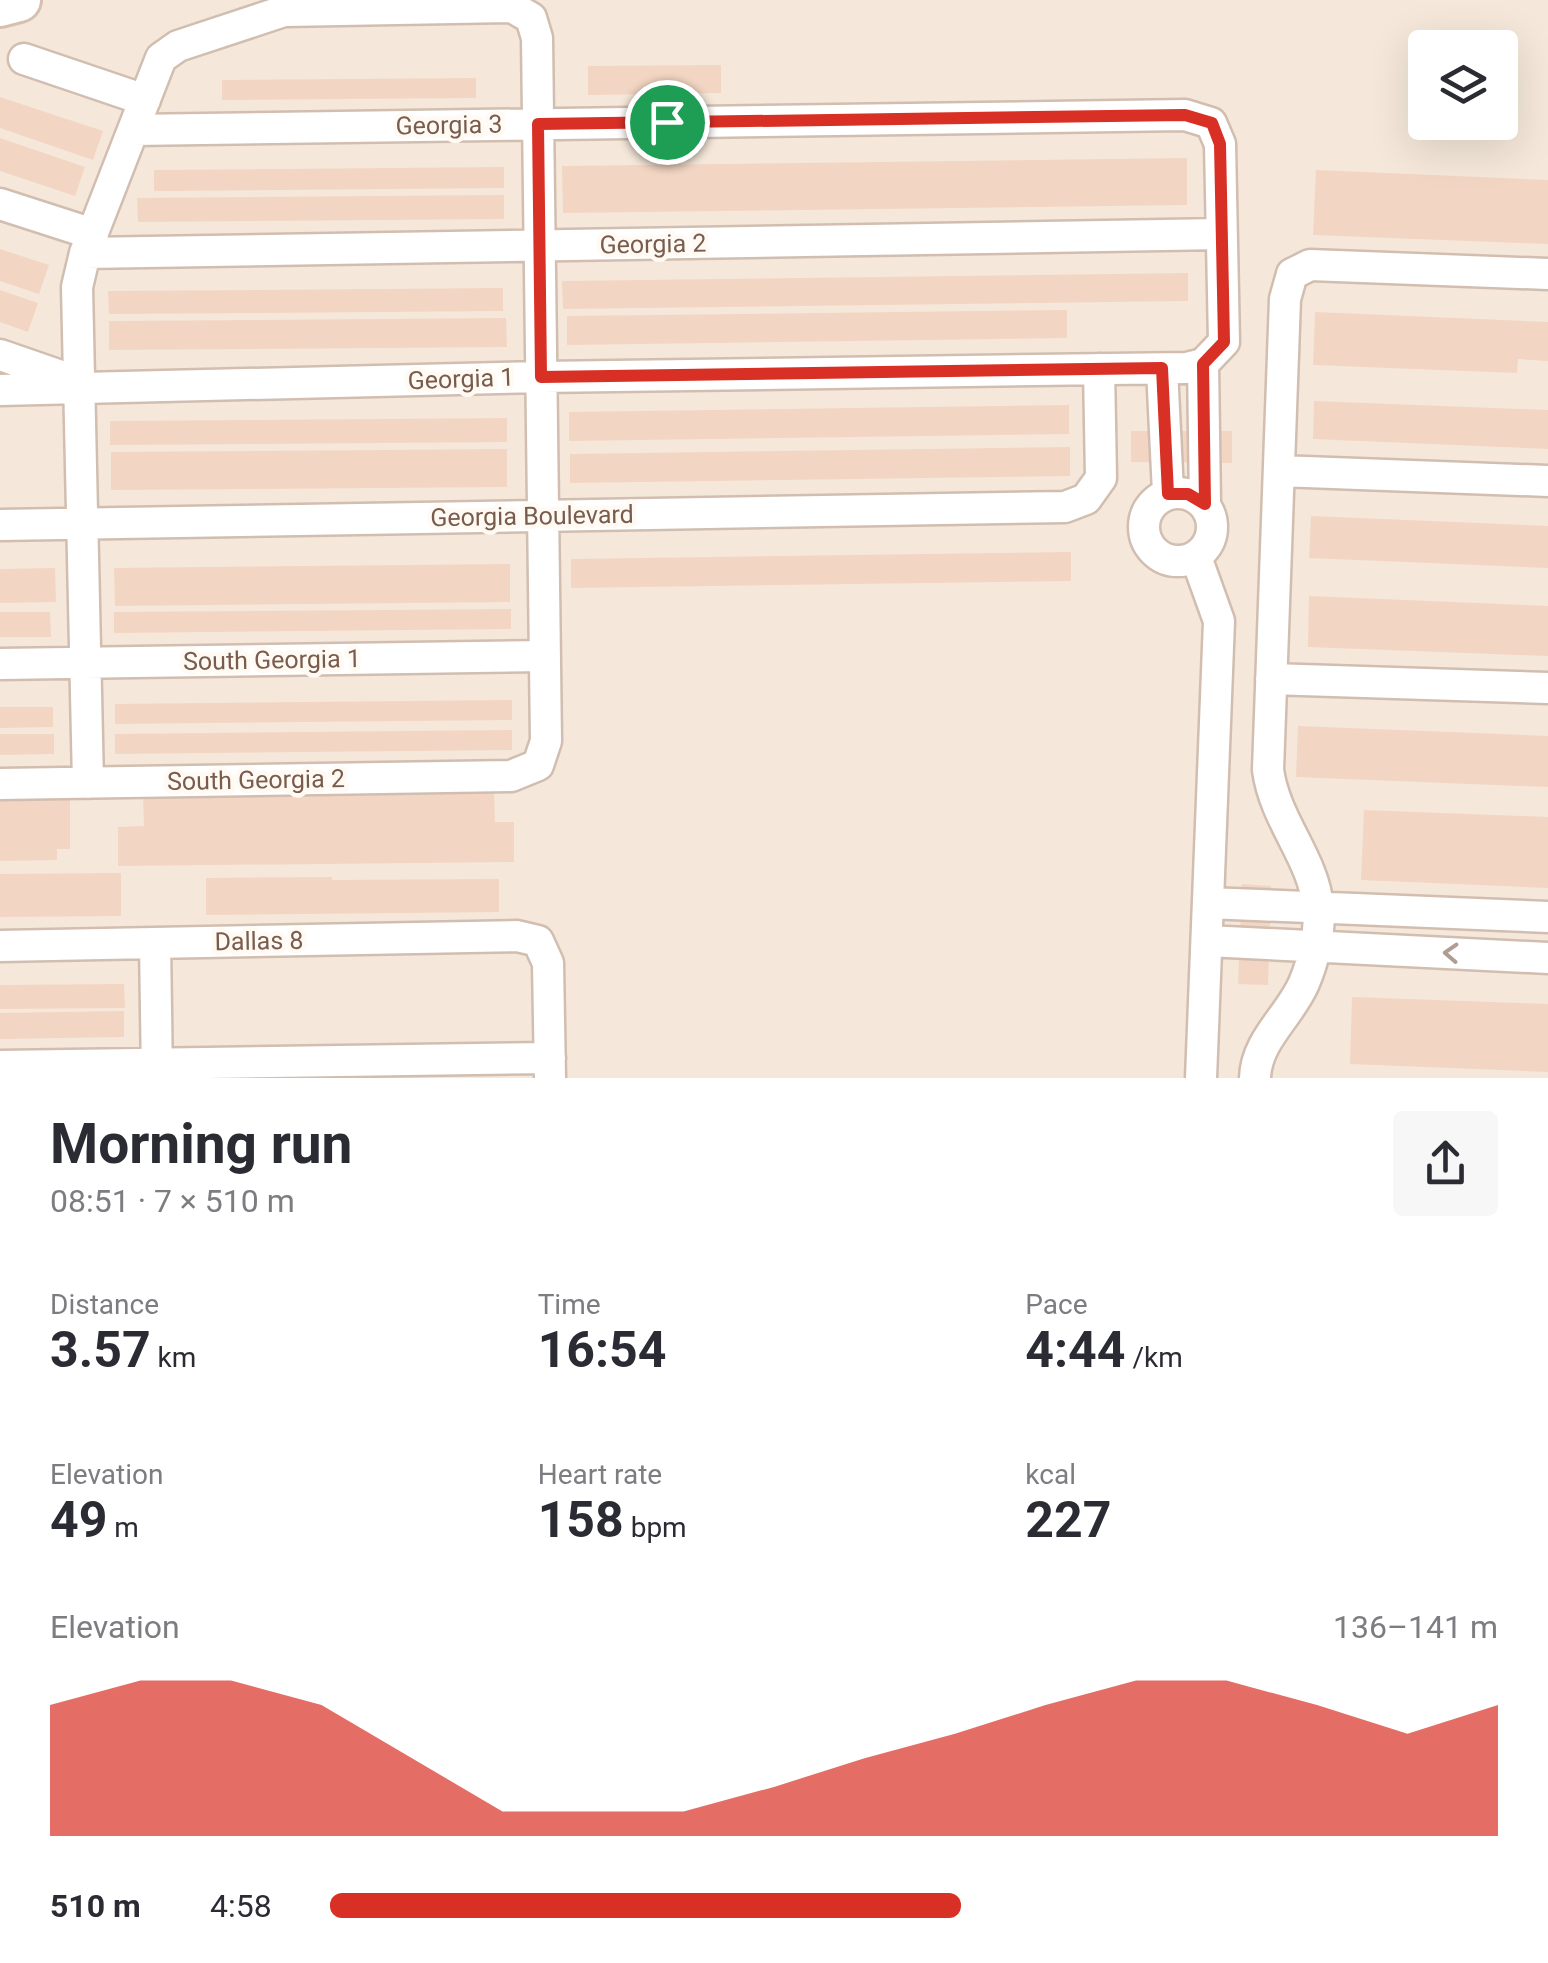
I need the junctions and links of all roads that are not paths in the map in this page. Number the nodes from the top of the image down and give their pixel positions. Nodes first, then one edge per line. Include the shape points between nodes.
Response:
1 (19, 0) edge
2 (0, 5) edge
3 (24, 59) dead end
4 (145, 100) junction
5 (538, 124) junction
6 (133, 130) junction
7 (0, 204) edge
8 (1222, 234) junction
9 (89, 244) junction
10 (539, 246) junction
11 (1548, 274) edge
12 (0, 355) edge
13 (1203, 364) junction
14 (1162, 368) junction
15 (1099, 369) junction
16 (541, 377) junction
17 (80, 386) junction
18 (0, 390) edge
19 (1279, 470) junction
20 (1548, 481) edge
21 (1168, 494) junction
22 (1205, 504) junction
23 (543, 516) junction
24 (82, 524) junction
25 (0, 525) edge
26 (1196, 556) junction
27 (544, 656) junction
28 (85, 663) junction
29 (0, 664) edge
30 (1272, 679) junction
31 (1548, 688) edge
32 (88, 783) junction
33 (0, 784) edge
34 (1208, 903) junction
35 (1318, 908) junction
36 (1548, 916) edge
37 (1207, 941) junction
38 (155, 943) junction
39 (0, 946) edge
40 (1315, 946) junction
41 (1548, 958) edge
42 (0, 1066) edge
43 (550, 1068) edge
44 (157, 1071) edge
45 (1202, 1078) edge
46 (1255, 1078) edge

1 - 2 main road
3 - 4 street
4 - 5 street via 161,58 178,46 284,11 512,7 531,18 537,38
4 - 6 street
5 - 6 street, Georgia 3
5 - 8 street, Georgia 3 via 1185,115 1212,123 1220,144
5 - 10 street
6 - 9 street
7 - 9 street, Georgia 2
8 - 10 street, Georgia 2
8 - 13 street via 1224,342
9 - 10 street, Georgia 2
9 - 17 street via 76,287
10 - 16 street
11 - 19 street via 1310,265 1292,274 1285,298
12 - 17 street, Georgia 1
13 - 14 street, Georgia 1
13 - 22 street
14 - 15 street, Georgia 1
14 - 21 street
15 - 16 street, Georgia 1
15 - 23 street, Georgia Boulevard via 1100,478 1086,500 1065,507
16 - 17 street, Georgia 1
16 - 23 street
17 - 18 street, Georgia 1
17 - 24 street
19 - 20 street
19 - 30 street
21 - 22 street via 1188,494
21 - 26 street via 1152,504 1146,540 1159,556 1177,562
22 - 26 street via 1213,523 1210,542
23 - 24 street, Georgia Boulevard
23 - 27 street
24 - 25 street, Georgia Boulevard
24 - 28 street
26 - 34 street via 1219,621
27 - 28 street, South Georgia 1
27 - 32 street, South Georgia 2 via 546,742 538,765 511,776
28 - 29 street, South Georgia 1
28 - 32 street
30 - 31 street
30 - 35 street via 1272,797 1308,868
32 - 33 street, South Georgia 2
34 - 35 street
34 - 37 street
35 - 36 street
35 - 40 street
37 - 40 street
37 - 45 street
38 - 39 street, Dallas 8
38 - 43 street, Dallas 8 via 517,936 538,941 548,963
38 - 44 street
41 -> 40 street
40 - 46 street via 1304,985 1255,1063
42 - 44 street
43 - 44 street

